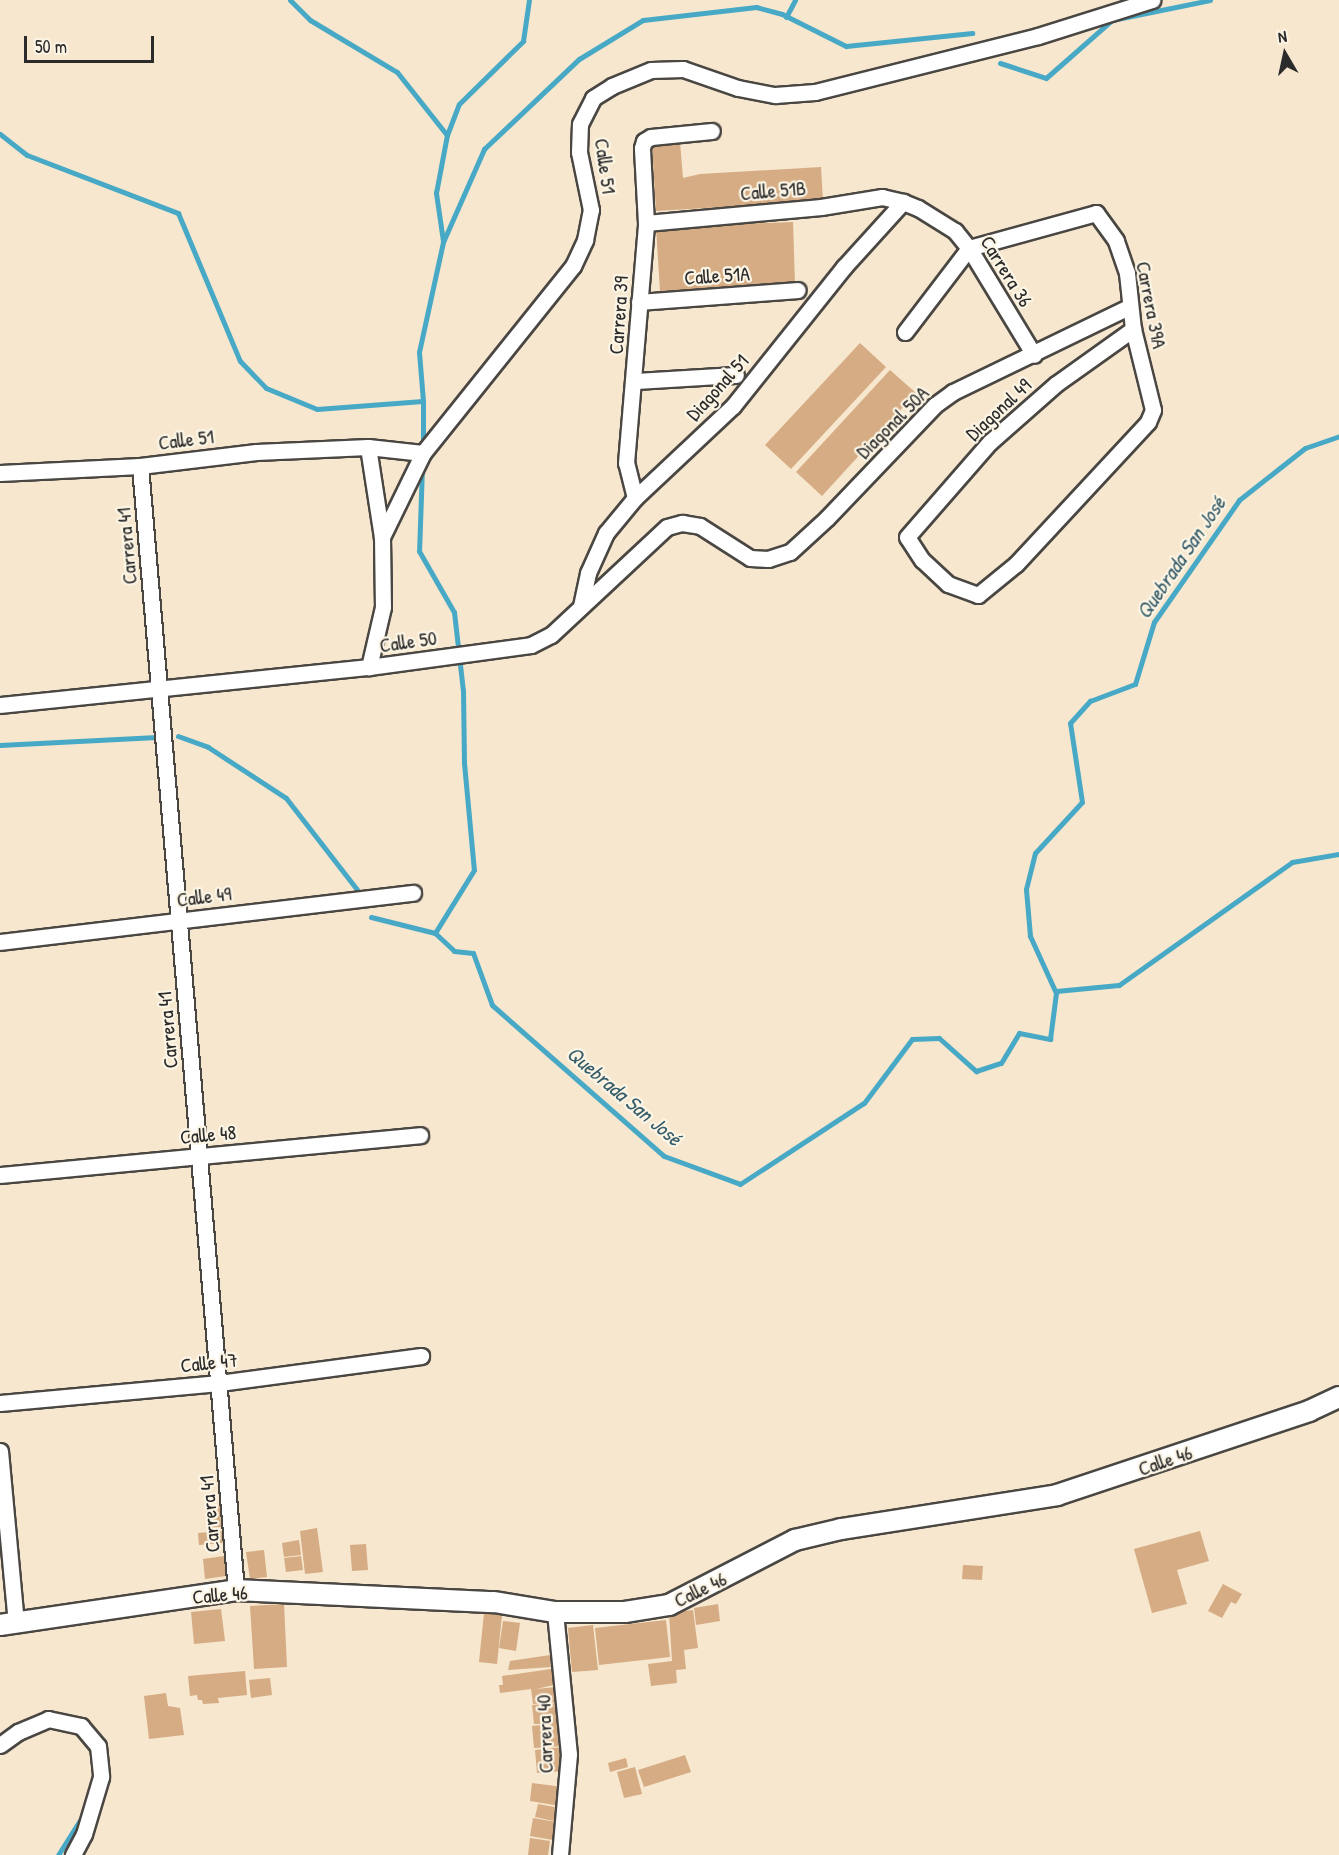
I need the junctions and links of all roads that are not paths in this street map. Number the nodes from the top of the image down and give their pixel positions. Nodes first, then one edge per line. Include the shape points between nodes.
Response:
1 (1152, 0) edge
2 (712, 131) dead end
3 (903, 202) junction
4 (646, 223) junction
5 (969, 248) junction
6 (798, 290) dead end
7 (639, 302) junction
8 (1129, 307) junction
9 (1133, 329) junction
10 (905, 332) dead end
11 (1034, 355) junction
12 (736, 375) dead end
13 (634, 381) junction
14 (368, 447) junction
15 (423, 453) junction
16 (140, 466) junction
17 (0, 474) edge
18 (635, 498) junction
19 (382, 537) junction
20 (907, 537) joint
21 (768, 559) joint
22 (581, 606) junction
23 (369, 668) junction
24 (159, 688) junction
25 (0, 705) edge
26 (413, 893) dead end
27 (179, 920) junction
28 (0, 942) edge
29 (420, 1135) dead end
30 (199, 1156) junction
31 (0, 1175) edge
32 (421, 1356) dead end
33 (219, 1383) junction
34 (1339, 1397) edge
35 (0, 1403) edge
36 (0, 1451) edge
37 (236, 1590) junction
38 (555, 1612) junction
39 (8, 1623) edge
40 (0, 1745) edge
41 (73, 1855) edge
42 (560, 1855) edge

1 - 15 street, Calle 51 via 1038,36 815,92 775,95 738,88 683,69 651,70 612,86 593,98 580,124 579,152 591,210 585,240 573,266
2 - 4 street, Carrera 39 via 644,141
3 - 4 street, Calle 51B via 882,197 821,207
3 - 5 street, Carrera 36 via 955,231
3 - 18 street, Diagonal 51 via 844,267 733,406
4 - 7 street, Carrera 39
5 - 8 street, Carrera 39A via 1096,213 1116,241 1127,273
5 - 10 street
5 - 11 street, Carrera 36
6 - 7 street, Calle 51A
7 - 13 street, Carrera 39
8 - 9 street, Carrera 39A
8 - 11 street, Diagonal 50A
9 - 20 street, Diagonal 49 via 1056,384 990,442
9 - 20 street, Carrera 39A via 1153,410 1148,422 1016,564 978,595 948,584 922,560
11 - 21 street, Diagonal 50A via 953,392 935,405 812,532 790,552
12 - 13 street
13 - 18 street, Carrera 39 via 626,463
14 - 15 street, Calle 51
14 - 16 street, Calle 51 via 256,452
14 - 19 street
15 - 19 street
16 - 17 street, Calle 51
16 - 24 street, Carrera 41
18 - 22 street, Diagonal 51 via 606,533 588,573
19 - 23 street via 383,607
21 - 22 street, Calle 50 via 750,558 699,526 682,523 667,527
22 - 23 street, Calle 50 via 551,636 531,645
23 - 24 street, Calle 50
24 - 25 street, Calle 50
24 - 27 street, Carrera 41
26 - 27 street, Calle 49
27 - 28 street, Calle 49
27 - 30 street, Carrera 41
29 - 30 street, Calle 48
30 - 31 street, Calle 48
30 - 33 street, Carrera 41
32 - 33 street, Calle 47
33 - 35 street, Calle 47
33 - 37 street, Carrera 41
34 - 38 street, Calle 46 via 1309,1411 1057,1495 840,1528 795,1540 669,1605 625,1612
36 - 39 street
37 - 38 street, Calle 46 via 495,1602
37 - 39 street, Calle 46
38 - 42 street, Carrera 40 via 569,1754
40 - 41 street via 48,1719 81,1726 98,1746 100,1777 84,1834

